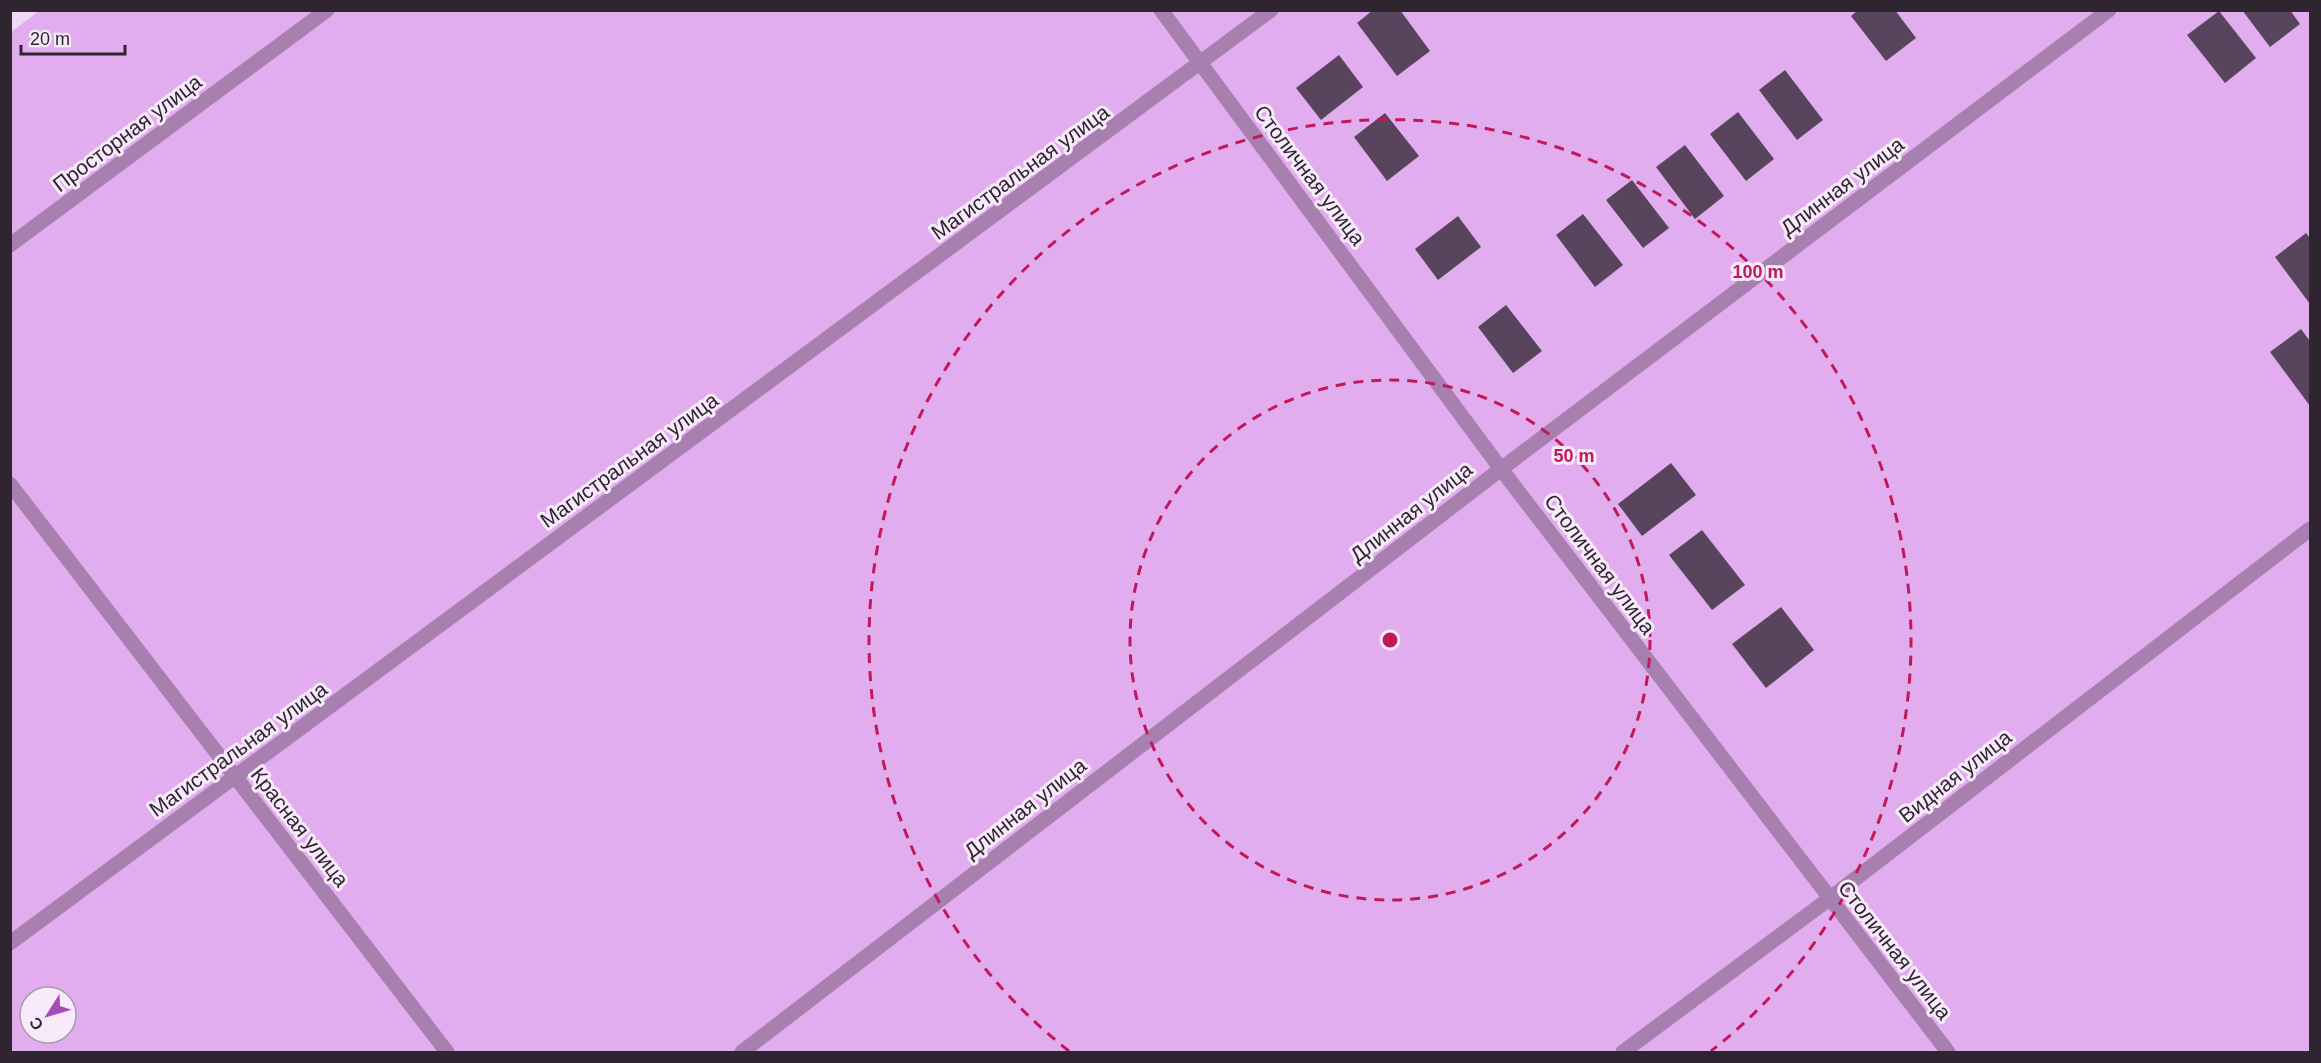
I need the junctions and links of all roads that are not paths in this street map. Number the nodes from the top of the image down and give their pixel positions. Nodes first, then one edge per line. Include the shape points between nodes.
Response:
1 (327, 10) edge
2 (1161, 10) edge
3 (1271, 10) edge
4 (2109, 10) edge
5 (1201, 64) junction
6 (10, 245) edge
7 (1501, 469) junction
8 (10, 484) edge
9 (2310, 529) edge
10 (235, 777) junction
11 (1829, 899) junction
12 (10, 943) edge
13 (447, 1053) edge
14 (742, 1053) edge
15 (1623, 1053) edge
16 (1948, 1053) edge

1 - 6 street, Просторная улица
2 - 5 street, Столичная улица
3 - 5 street, Магистральная улица
4 - 7 street, Длинная улица
5 - 7 street, Столичная улица
5 - 10 street, Магистральная улица
7 - 11 street, Столичная улица
7 - 14 street, Длинная улица
8 - 10 street, Красная улица
9 - 11 street, Видная улица
10 - 12 street, Магистральная улица
10 - 13 street, Красная улица
11 - 15 street, Видная улица
11 - 16 street, Столичная улица

